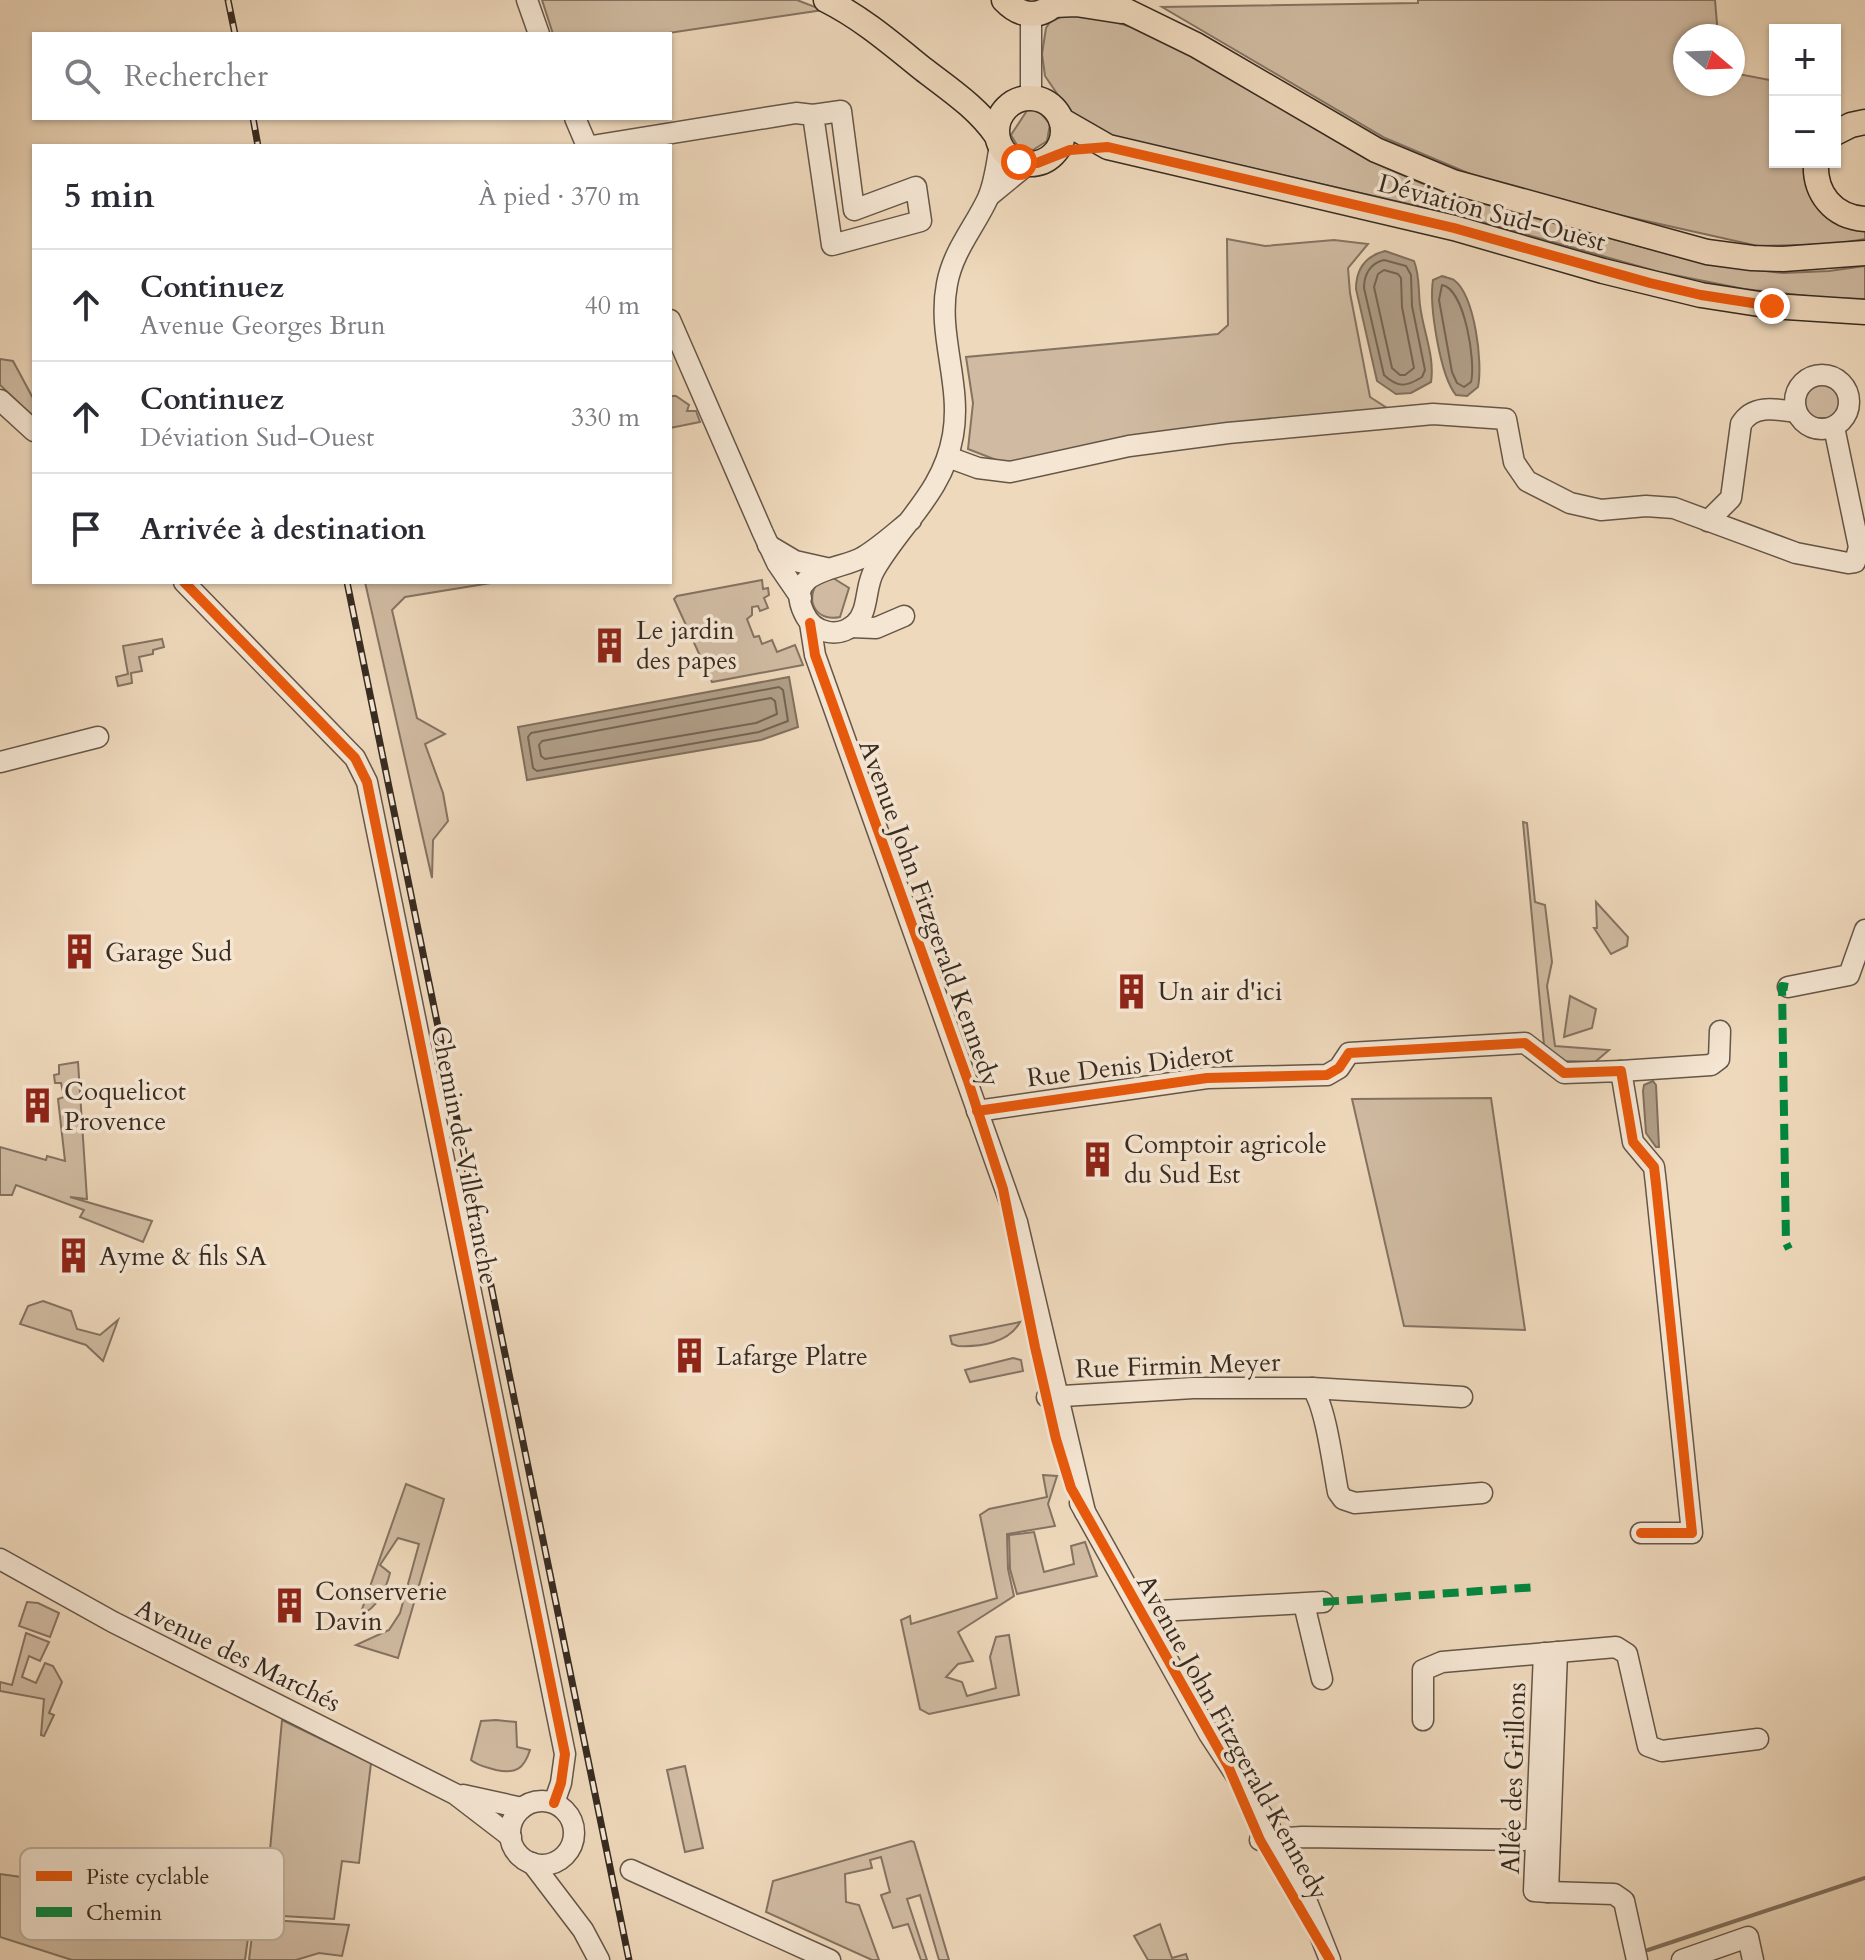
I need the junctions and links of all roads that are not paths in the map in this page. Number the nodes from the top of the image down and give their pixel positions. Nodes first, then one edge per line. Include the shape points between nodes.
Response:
1 (527, 0) edge
2 (826, 0) edge
3 (1004, 0) edge
4 (1114, 6) edge
5 (1048, 7) edge
6 (538, 32) edge
7 (1031, 98) junction
8 (813, 115) junction
9 (576, 120) edge
10 (1061, 120) junction
11 (1865, 122) edge
12 (1841, 131) edge
13 (998, 140) junction
14 (589, 144) edge
15 (602, 144) edge
16 (1108, 147) junction
17 (1052, 155) junction
18 (1028, 164) junction
19 (1817, 168) edge
20 (989, 196) junction
21 (1865, 219) edge
22 (1865, 253) edge
23 (1865, 312) edge
24 (672, 325) edge
25 (0, 400) edge
26 (1796, 412) junction
27 (1834, 427) junction
28 (32, 429) edge
29 (948, 457) junction
30 (911, 520) junction
31 (1708, 521) junction
32 (768, 545) junction
33 (830, 568) junction
34 (186, 584) edge
35 (801, 598) junction
36 (865, 600) junction
37 (810, 623) junction
38 (846, 629) junction
39 (828, 692) junction
40 (98, 737) dead end
41 (0, 762) edge
42 (1865, 930) edge
43 (1788, 987) dead end
44 (1720, 1031) dead end
45 (1621, 1071) junction
46 (977, 1111) junction
47 (1312, 1388) junction
48 (1052, 1396) junction
49 (1462, 1397) dead end
50 (1482, 1493) dead end
51 (1641, 1533) dead end
52 (0, 1559) edge
53 (1141, 1612) junction
54 (1551, 1652) junction
55 (1322, 1679) dead end
56 (1423, 1720) dead end
57 (1758, 1739) dead end
58 (455, 1794) junction
59 (554, 1803) junction
60 (522, 1808) junction
61 (511, 1837) junction
62 (1268, 1839) junction
63 (1534, 1840) junction
64 (558, 1860) junction
65 (532, 1863) junction
66 (631, 1870) dead end
67 (1548, 1892) junction
68 (556, 1893) junction
69 (1326, 1951) edge
70 (1719, 1954) edge
71 (599, 1960) edge
72 (830, 1960) edge
73 (1637, 1960) edge
74 (1682, 1960) edge
75 (1753, 1960) edge

1 - 6 street
2 - 13 main road via 959,96 988,122
3 - 5 main road via 1011,8
4 - 5 main road
4 - 22 main road via 1196,45 1376,150 1453,182 1707,252 1783,259
5 - 7 street
7 - 10 main road via 1046,102
7 - 13 main road via 1003,111
8 - 8 street via 832,245 921,221 916,187 854,210 841,111
8 - 15 street via 796,113
9 - 14 street
10 - 16 main road
10 - 17 main road via 1061,139
11 - 12 main road
13 - 18 main road via 1011,158
13 - 20 street
16 - 17 main road
16 - 23 main road, Déviation Sud-Ouest via 1454,228 1701,295
17 - 18 main road
18 - 20 street
19 - 21 main road via 1819,189 1828,203 1846,216
20 - 29 street via 952,263 944,300 955,409
24 - 32 street
25 - 28 street
26 - 27 street via 1812,428
26 - 27 street via 1796,395 1806,380 1834,377 1850,400 1845,418
26 - 31 street via 1759,409 1746,417 1731,498
27 - 31 street via 1859,547 1855,562 1796,553
29 - 30 street via 931,494
29 - 31 street via 1010,472 1129,446 1242,431 1433,414 1506,419 1514,462 1527,481 1544,491 1601,510 1674,508
30 - 33 street via 863,557
30 - 36 street via 875,569
32 - 33 street via 795,561
32 - 35 street
33 - 35 street via 806,582
33 - 36 street via 851,573 863,586
34 - 59 street, Chemin de Villefranche via 355,758 367,782 565,1754
35 - 37 street
36 - 38 street via 863,614
36 - 38 street via 896,620 876,628
37 - 38 street via 825,631
37 - 39 street, Avenue John Fitzgerald Kennedy
38 - 39 street, Avenue John Fitzgerald Kennedy via 832,642
39 - 46 street, Avenue John Fitzgerald Kennedy
40 - 41 street
42 - 43 street via 1849,975
44 - 45 street, Rue Denis Diderot via 1719,1059 1711,1065
45 - 46 street, Rue Denis Diderot via 1564,1073 1525,1043 1365,1052 1349,1053 1327,1075 1207,1078
45 - 51 street via 1633,1142 1654,1167 1692,1533
46 - 48 street, Avenue John Fitzgerald Kennedy via 1003,1189
47 - 48 street, Rue Firmin Meyer
47 - 49 street, Rue Firmin Meyer
47 - 50 street, Rue Firmin Meyer via 1343,1499 1355,1503
48 - 53 street, Avenue John Fitzgerald Kennedy via 1071,1488
52 - 58 street, Avenue des Marchés via 113,1622
53 - 55 street via 1314,1603
53 - 62 street, Avenue John Fitzgerald Kennedy
54 - 56 street via 1442,1662 1423,1670
54 - 57 street via 1616,1647 1627,1654 1648,1746 1662,1751
54 - 63 street, Allée des Grillons
54 - 67 street, Allée des Grillons
58 - 60 street, Avenue des Marchés
58 - 61 street, Avenue des Marchés
59 - 60 street via 537,1801
59 - 64 street via 568,1814 574,1831 570,1848
60 - 61 street
61 - 65 street via 517,1853
62 - 63 street
62 - 69 street, Avenue John Fitzgerald Kennedy
63 - 67 street, Allée des Grillons via 1534,1891
64 - 65 street
64 - 68 street
65 - 68 street
66 - 72 street
67 - 73 street, Allée des Grillons via 1614,1894 1624,1901
68 - 71 street
70 - 74 street
70 - 75 street via 1748,1937

